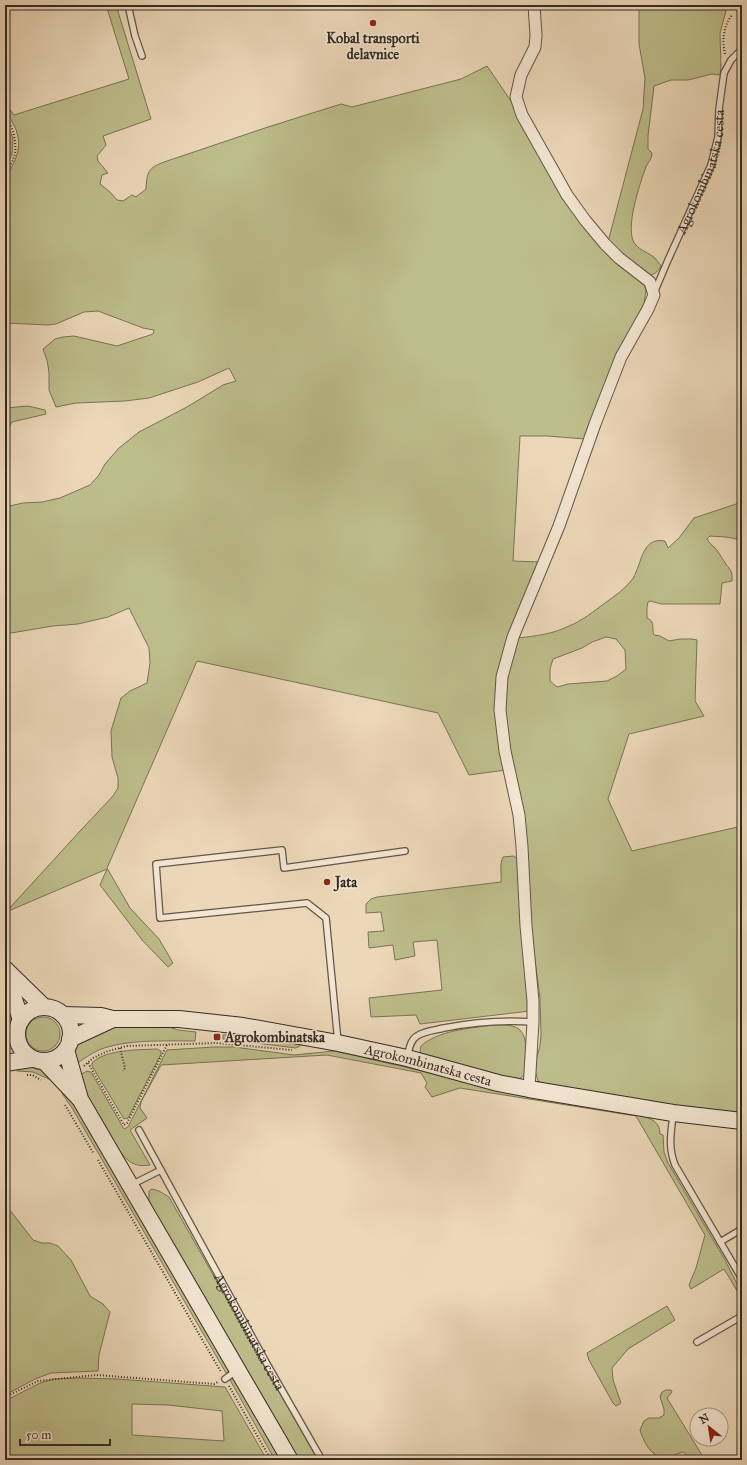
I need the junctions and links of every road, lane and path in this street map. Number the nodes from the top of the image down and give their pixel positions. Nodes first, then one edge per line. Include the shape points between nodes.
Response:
1 (128, 5) edge
2 (534, 5) edge
3 (732, 15) dead end
4 (742, 49) edge
5 (142, 56) dead end
6 (727, 67) junction
7 (5, 116) edge
8 (5, 177) edge
9 (654, 295) junction
10 (405, 851) dead end
11 (5, 970) edge
12 (44, 1007) junction
13 (63, 1015) junction
14 (113, 1019) junction
15 (534, 1022) junction
16 (19, 1027) junction
17 (306, 1037) junction
18 (338, 1042) junction
19 (68, 1045) junction
20 (167, 1045) junction
21 (5, 1047) edge
22 (120, 1048) junction
23 (407, 1058) junction
24 (38, 1060) junction
25 (5, 1062) edge
26 (88, 1063) junction
27 (82, 1067) dead end
28 (123, 1071) dead end
29 (25, 1075) dead end
30 (43, 1081) dead end
31 (529, 1089) junction
32 (61, 1099) dead end
33 (80, 1099) junction
34 (673, 1113) junction
35 (742, 1121) edge
36 (139, 1130) dead end
37 (161, 1170) junction
38 (130, 1185) junction
39 (742, 1229) edge
40 (720, 1242) junction
41 (742, 1279) edge
42 (742, 1316) edge
43 (697, 1342) dead end
44 (238, 1370) junction
45 (225, 1379) junction
46 (5, 1397) edge
47 (271, 1460) edge
48 (290, 1460) edge
49 (322, 1460) edge

1 - 5 lane
2 - 9 street via 535,47 521,74 516,97 522,115 567,195 585,220 619,258 650,282
3 - 6 path via 726,22 724,32 723,45
4 - 6 lane, Agrokombinatska cesta
6 - 9 lane, Agrokombinatska cesta via 721,93 718,137 711,164
7 - 8 path via 15,139 15,153
9 - 15 street via 621,357 514,637 502,677 500,710 505,751 519,815
10 - 18 lane via 284,868 282,850 156,864 160,918 307,903 326,918
11 - 12 street
11 - 16 street
12 - 13 street via 54,1009
12 - 16 street via 30,1011
13 - 14 street, Agrokombinatska cesta via 101,1016
13 - 19 street via 70,1029
14 - 17 street, Agrokombinatska cesta via 179,1019 236,1025
14 - 19 street, Agrokombinatska cesta
15 - 23 lane via 472,1022 436,1030 417,1036 411,1043
15 - 31 street
16 - 21 street via 11,1042
16 - 24 street via 19,1046 22,1051
17 - 18 street, Agrokombinatska cesta
17 - 20 path via 303,1051 216,1043
18 - 23 street, Agrokombinatska cesta
19 - 24 street via 57,1058
19 - 33 street
20 - 22 path
20 - 26 path via 124,1125
22 - 26 path via 108,1050
22 - 28 path via 125,1068
23 - 31 street, Agrokombinatska cesta
24 - 25 street
24 - 33 street
26 - 27 path
29 - 30 path via 32,1075
31 - 34 street, Agrokombinatska cesta
32 - 45 path
33 - 38 street
34 - 35 street, Agrokombinatska cesta
34 - 40 lane via 670,1154
36 - 37 lane, Agrokombinatska cesta
37 - 38 lane
37 - 49 lane, Agrokombinatska cesta
38 - 44 street
39 - 40 lane
40 - 41 lane
42 - 43 lane
44 - 45 lane
44 - 48 street
45 - 46 path via 214,1384 96,1375 38,1381
45 - 47 path

